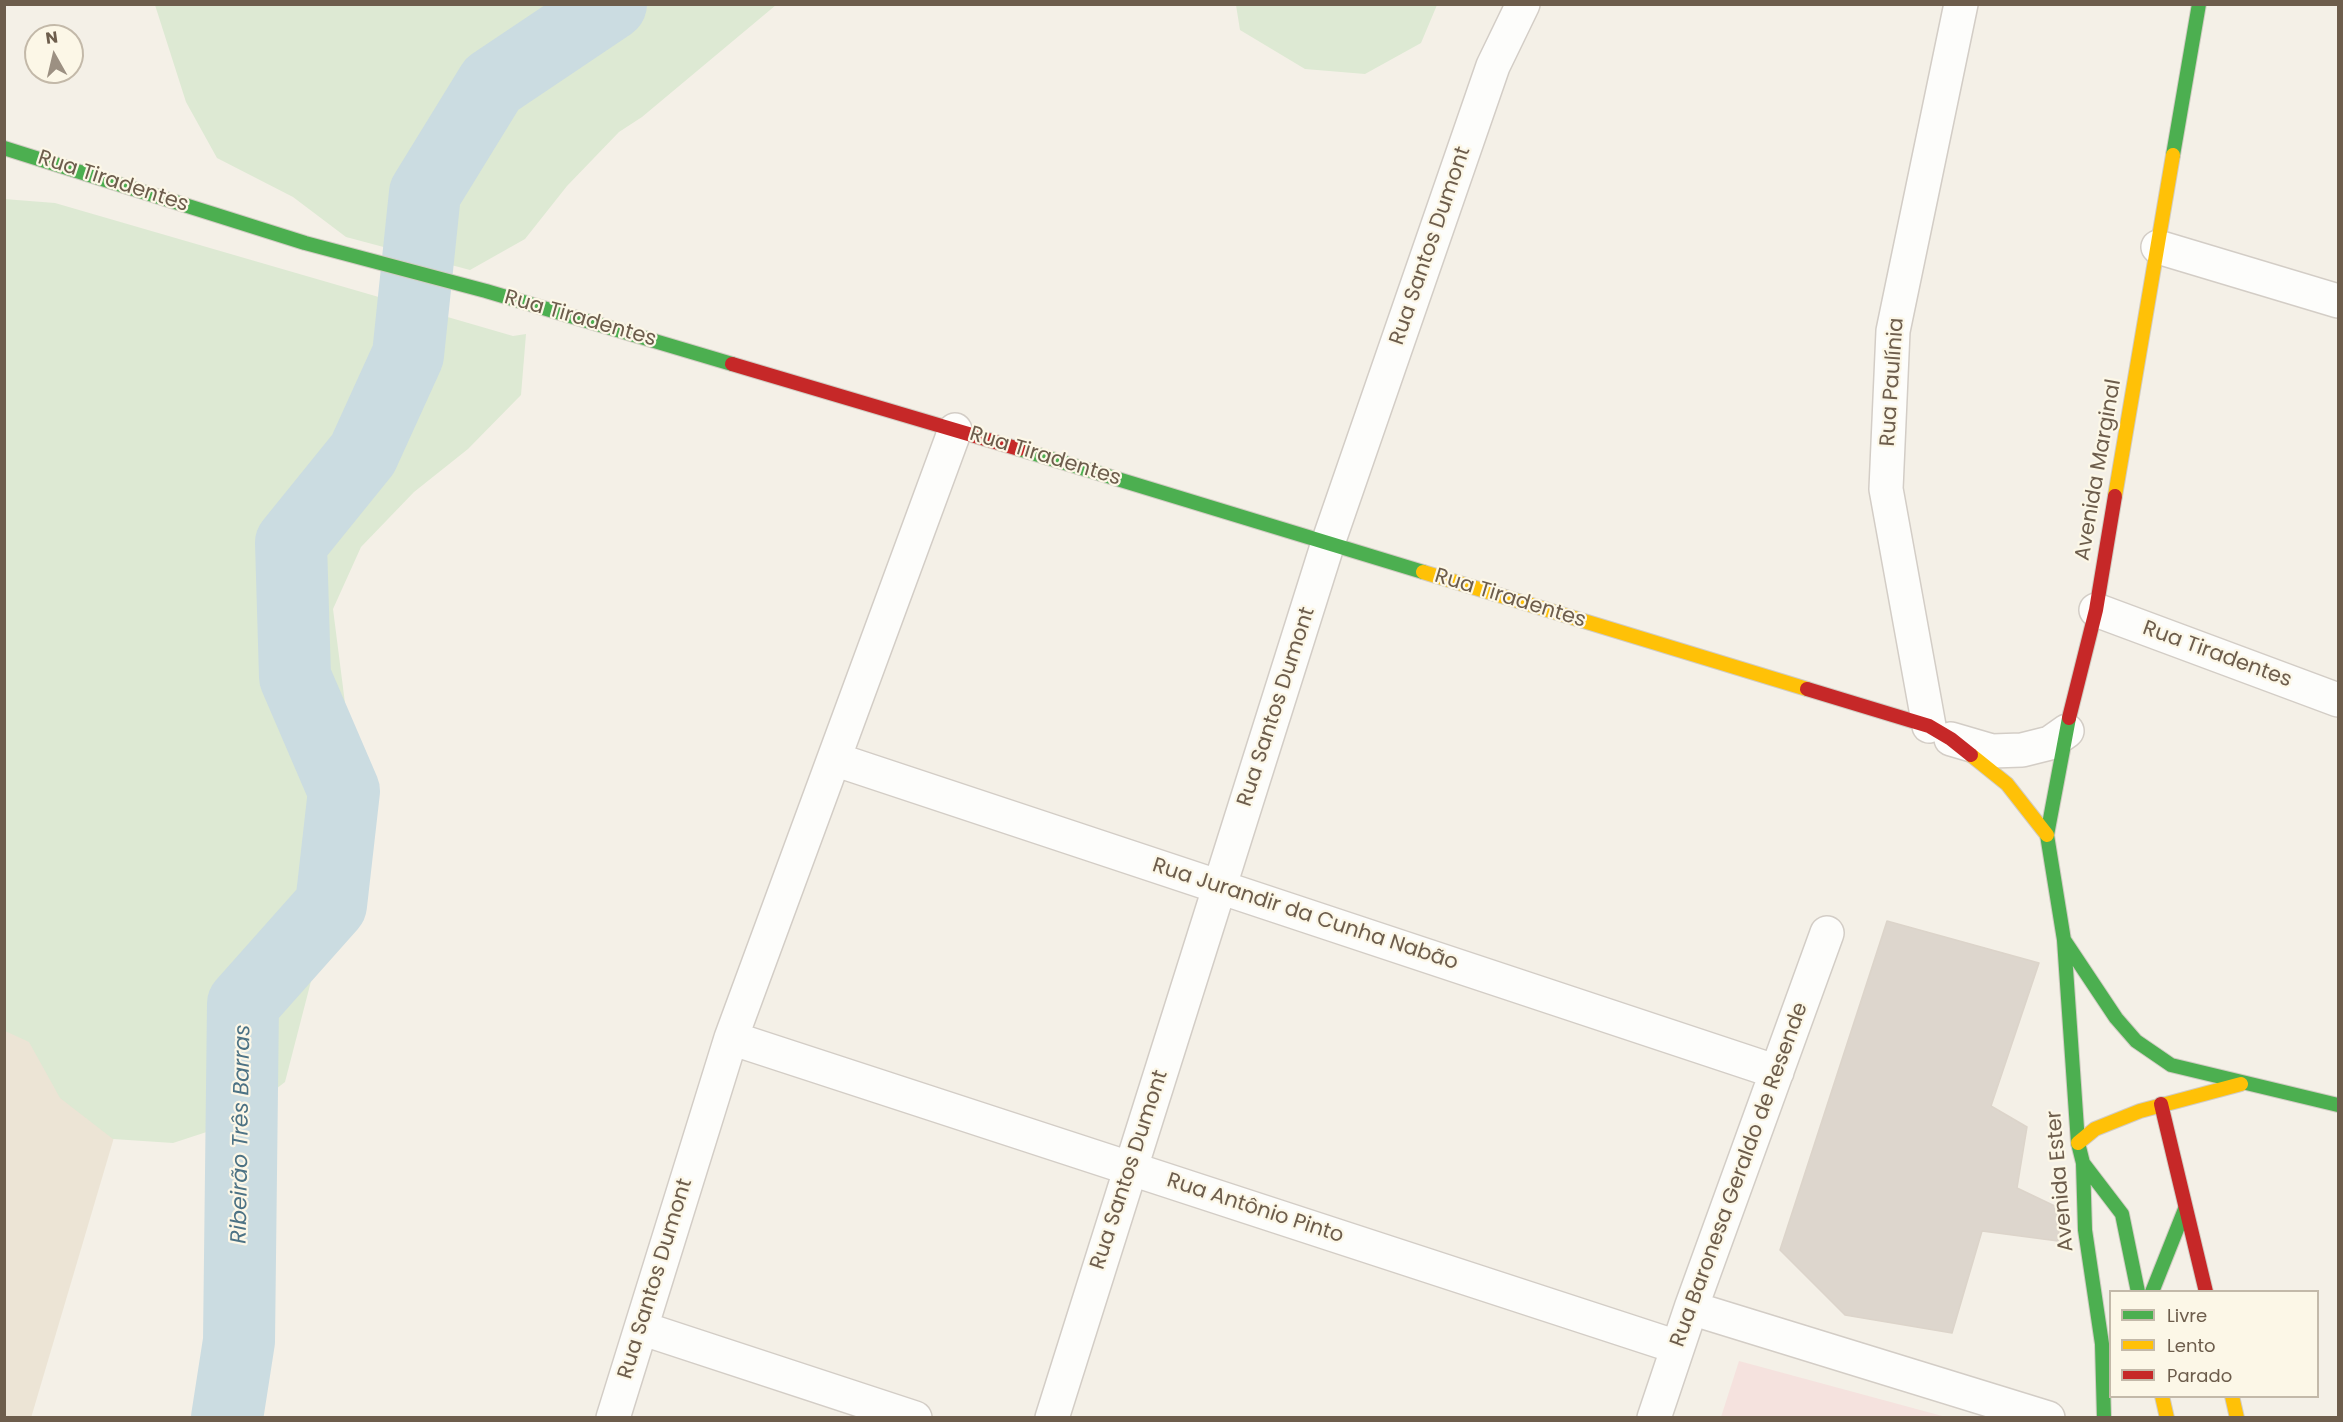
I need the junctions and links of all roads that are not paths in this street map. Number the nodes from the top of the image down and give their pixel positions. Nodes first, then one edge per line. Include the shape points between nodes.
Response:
1 (1524, 4) edge
2 (1961, 4) edge
3 (2199, 4) edge
4 (4, 148) edge
5 (2158, 247) junction
6 (2338, 301) edge
7 (955, 430) junction
8 (1328, 543) junction
9 (2096, 610) junction
10 (2338, 700) edge
11 (2067, 731) junction
12 (1940, 733) junction
13 (834, 759) junction
14 (2047, 835) junction
15 (1220, 887) junction
16 (1827, 933) dead end
17 (2064, 940) junction
18 (731, 1038) junction
19 (1777, 1072) junction
20 (2243, 1083) junction
21 (2161, 1104) junction
22 (2338, 1105) edge
23 (2078, 1143) junction
24 (2083, 1163) junction
25 (1130, 1169) junction
26 (2185, 1209) junction
27 (2138, 1290) edge
28 (2153, 1290) edge
29 (2205, 1290) edge
30 (1691, 1308) junction
31 (641, 1328) junction
32 (1677, 1347) junction
33 (2114, 1398) edge
34 (2162, 1398) edge
35 (2232, 1398) edge
36 (613, 1418) edge
37 (915, 1418) edge
38 (1052, 1418) edge
39 (1654, 1418) edge
40 (2048, 1418) edge
41 (2105, 1418) edge
42 (2166, 1418) edge
43 (2237, 1418) edge

1 - 8 street, Rua Santos Dumont via 1493,66
2 - 12 street, Rua Paulínia via 1893,331 1886,489
3 - 5 street, Avenida Marginal
4 - 7 street, Rua Tiradentes via 305,243 486,291
5 - 6 street
5 - 9 street, Avenida Marginal
7 - 8 street, Rua Tiradentes
7 - 13 street, Rua Santos Dumont
8 - 12 street, Rua Tiradentes
8 - 15 street, Rua Santos Dumont
9 - 10 street, Rua Tiradentes
9 - 11 street, Avenida Marginal
11 - 12 street via 2050,743 2022,750 1992,751
11 - 14 street, Avenida Marginal
12 - 14 street, Rua Tiradentes via 2007,784
13 - 15 street, Rua Jurandir da Cunha Nabão
13 - 18 street, Rua Santos Dumont
14 - 17 street, Avenida Marginal
15 - 19 street, Rua Jurandir da Cunha Nabão
15 - 25 street, Rua Santos Dumont
16 - 19 street, Rua Baronesa Geraldo de Resende
17 - 20 street via 2136,1041 2171,1065
17 - 23 street, Avenida Ester
18 - 25 street, Rua Antônio Pinto
18 - 31 street, Rua Santos Dumont
19 - 30 street, Rua Baronesa Geraldo de Resende
20 - 21 street
20 - 22 street
21 - 23 street via 2095,1129
21 - 26 street
23 - 24 street, Avenida Ester
24 - 27 street via 2122,1214
24 - 41 street, Avenida Ester via 2085,1230 2102,1344
25 - 32 street, Rua Antônio Pinto
25 - 38 street, Rua Santos Dumont
26 - 28 street
26 - 29 street
30 - 32 street, Rua Baronesa Geraldo de Resende
30 - 40 street
31 - 36 street, Rua Santos Dumont
31 - 37 street
32 - 39 street, Rua Baronesa Geraldo de Resende
33 - 41 street
34 - 42 street
35 - 43 street

